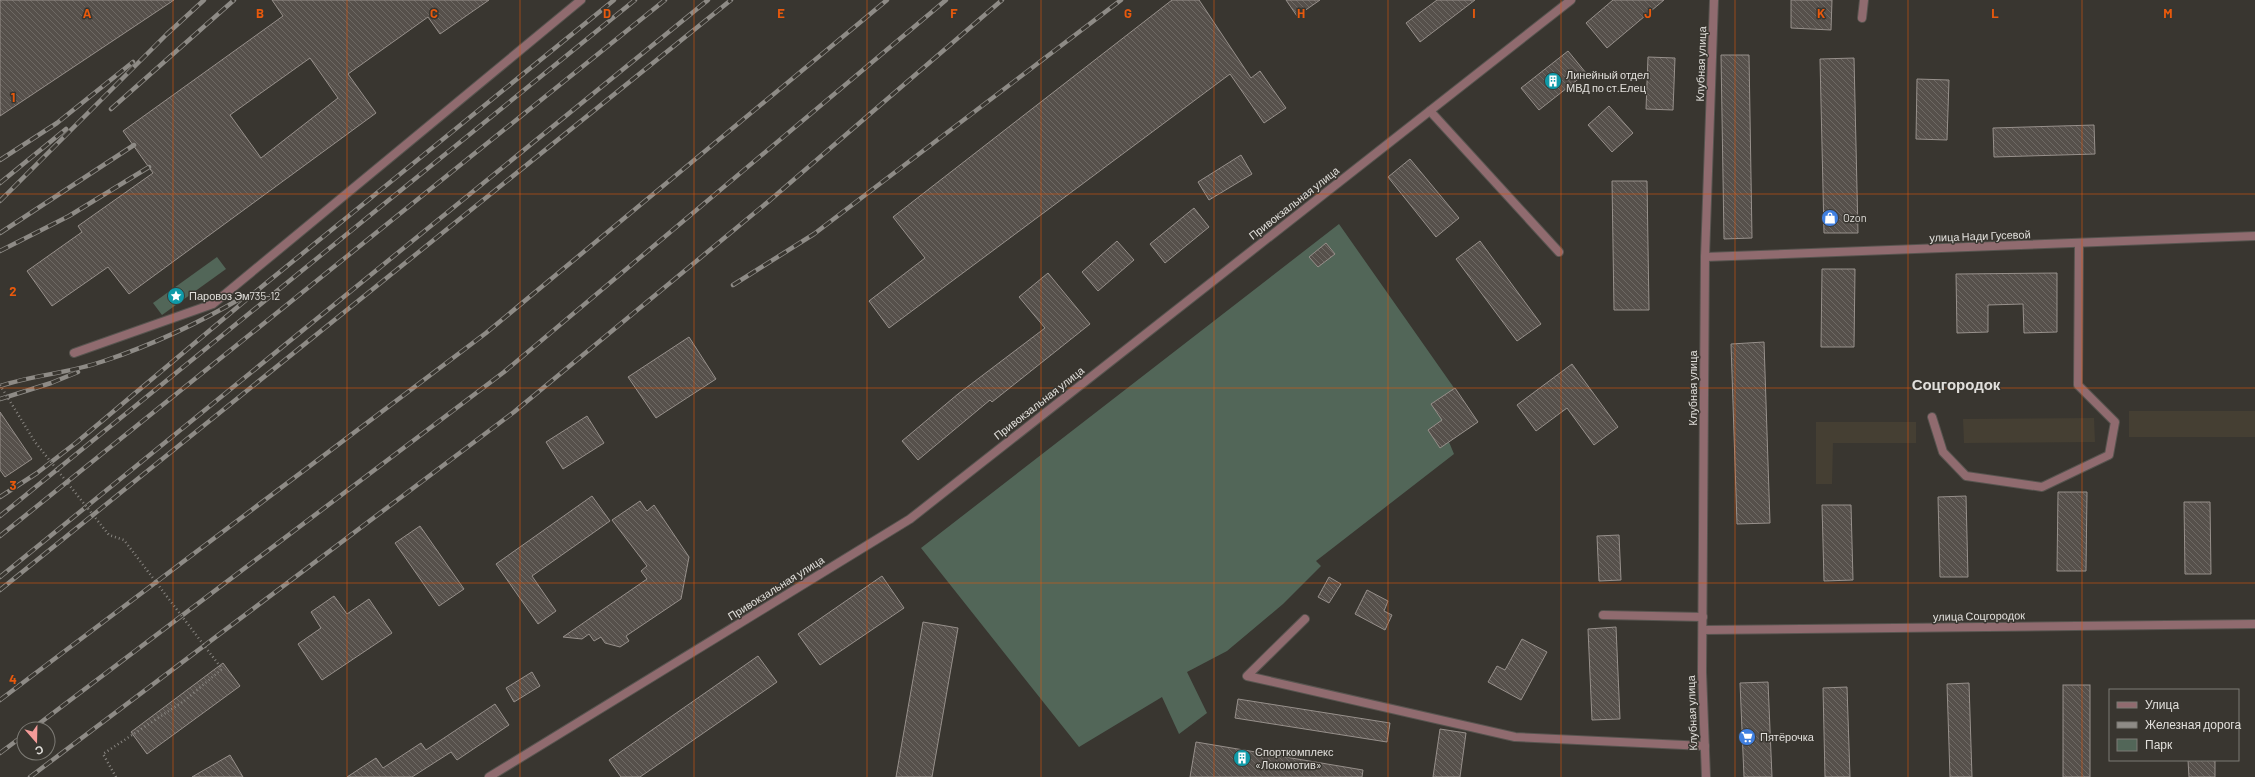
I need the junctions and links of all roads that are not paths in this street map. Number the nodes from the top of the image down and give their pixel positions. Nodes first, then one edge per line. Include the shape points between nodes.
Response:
1 (581, 0) edge
2 (1571, 0) edge
3 (1714, 0) edge
4 (1864, 0) edge
5 (1862, 18) dead end
6 (1430, 111) junction
7 (2255, 236) edge
8 (2079, 243) junction
9 (1559, 252) dead end
10 (1705, 257) junction
11 (74, 353) dead end
12 (1932, 417) dead end
13 (1603, 615) dead end
14 (1703, 617) junction
15 (1305, 619) dead end
16 (2255, 624) edge
17 (1703, 630) junction
18 (1704, 746) junction
19 (489, 777) edge
20 (1706, 777) edge

1 - 11 street via 213,304
2 - 6 street, Привокзальная улица
3 - 10 street, Клубная улица
4 - 5 street
6 - 9 street
6 - 19 street, Привокзальная улица via 910,519
7 - 8 street, улица Нади Гусевой
8 - 10 street, улица Нади Гусевой
8 - 12 street via 2078,385 2115,422 2109,455 2042,487 1966,476 1943,452
10 - 14 street, Клубная улица
13 - 14 street
14 - 17 street, Клубная улица
15 - 18 street via 1247,676 1515,737
16 - 17 street, улица Соцгородок
17 - 18 street, Клубная улица
18 - 20 street, Клубная улица

